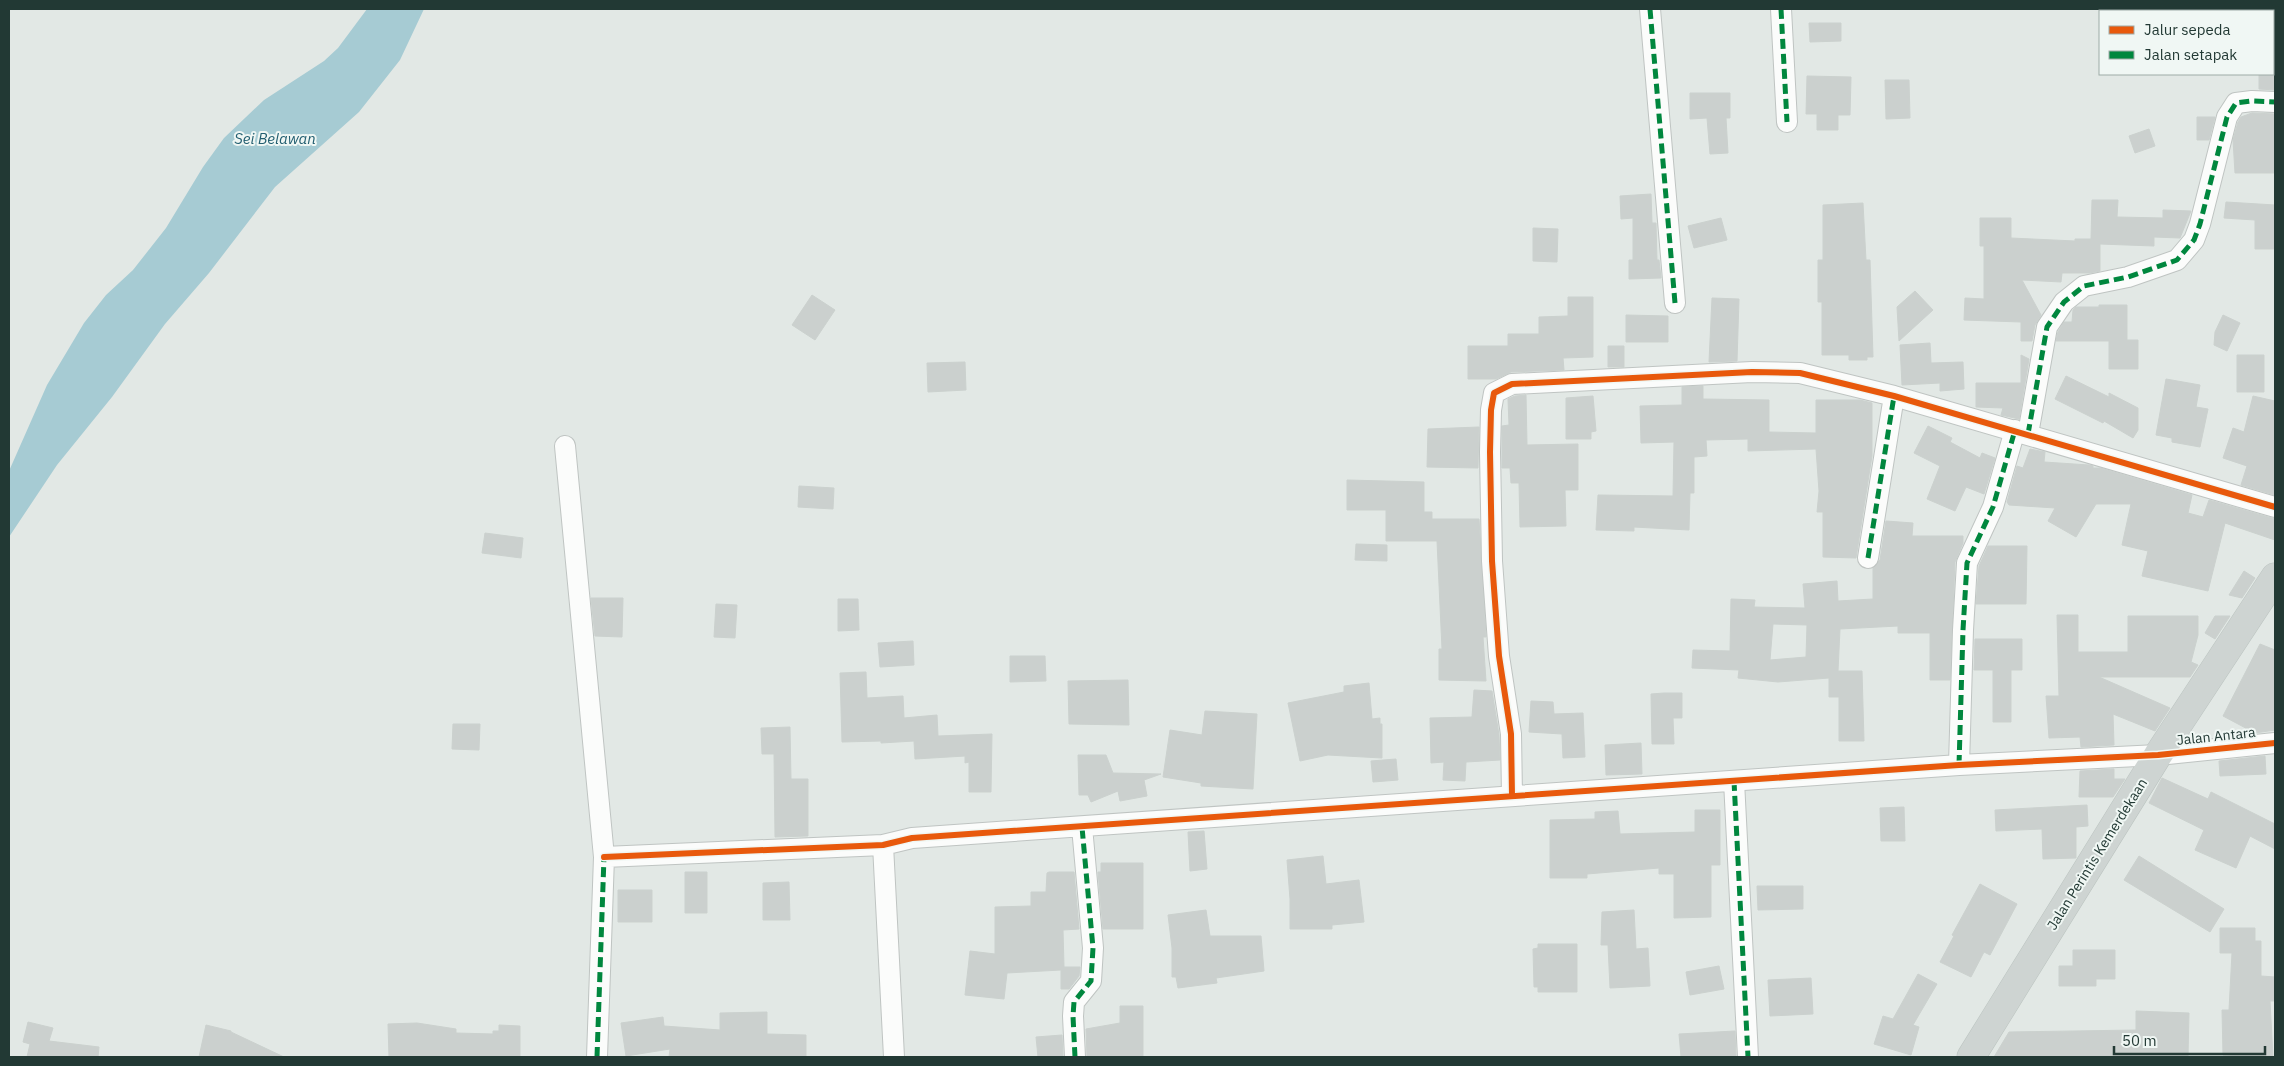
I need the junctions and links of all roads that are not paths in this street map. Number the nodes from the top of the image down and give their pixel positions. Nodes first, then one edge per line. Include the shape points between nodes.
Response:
1 (1650, 9) edge
2 (1781, 9) edge
3 (2275, 102) edge
4 (1787, 122) dead end
5 (1675, 303) dead end
6 (1894, 396) junction
7 (2022, 432) junction
8 (565, 446) dead end
9 (2275, 507) edge
10 (1868, 558) dead end
11 (2275, 577) edge
12 (2275, 743) edge
13 (2158, 754) junction
14 (1959, 765) junction
15 (1734, 781) junction
16 (1512, 796) junction
17 (1082, 827) junction
18 (883, 845) junction
19 (604, 857) junction
20 (598, 1057) edge
21 (894, 1057) edge
22 (1075, 1057) edge
23 (1748, 1057) edge
24 (1971, 1057) edge

1 - 5 street
2 - 4 street
3 - 7 street via 2236,103 2227,117 2200,224 2194,240 2177,260 2128,277 2084,286 2064,302 2047,327
6 - 7 street
6 - 10 street
6 - 16 street via 1808,374 1778,371 1512,384 1494,393 1490,452 1492,561 1499,656 1511,734
7 - 9 street
7 - 14 street via 1967,563
8 - 19 street
11 - 13 main road, Jalan Perintis Kemerdekaan
12 - 13 street, Jalan Antara
13 - 14 street, Jalan Antara
13 - 24 main road, Jalan Perintis Kemerdekaan
14 - 15 street, Jalan Antara
15 - 16 street, Jalan Antara
15 - 23 street
16 - 17 street, Jalan Antara
17 - 18 street, Jalan Antara via 912,838
17 - 22 street via 1093,948 1091,981 1074,1002
18 - 19 street, Jalan Antara
18 - 21 street
19 - 20 street

